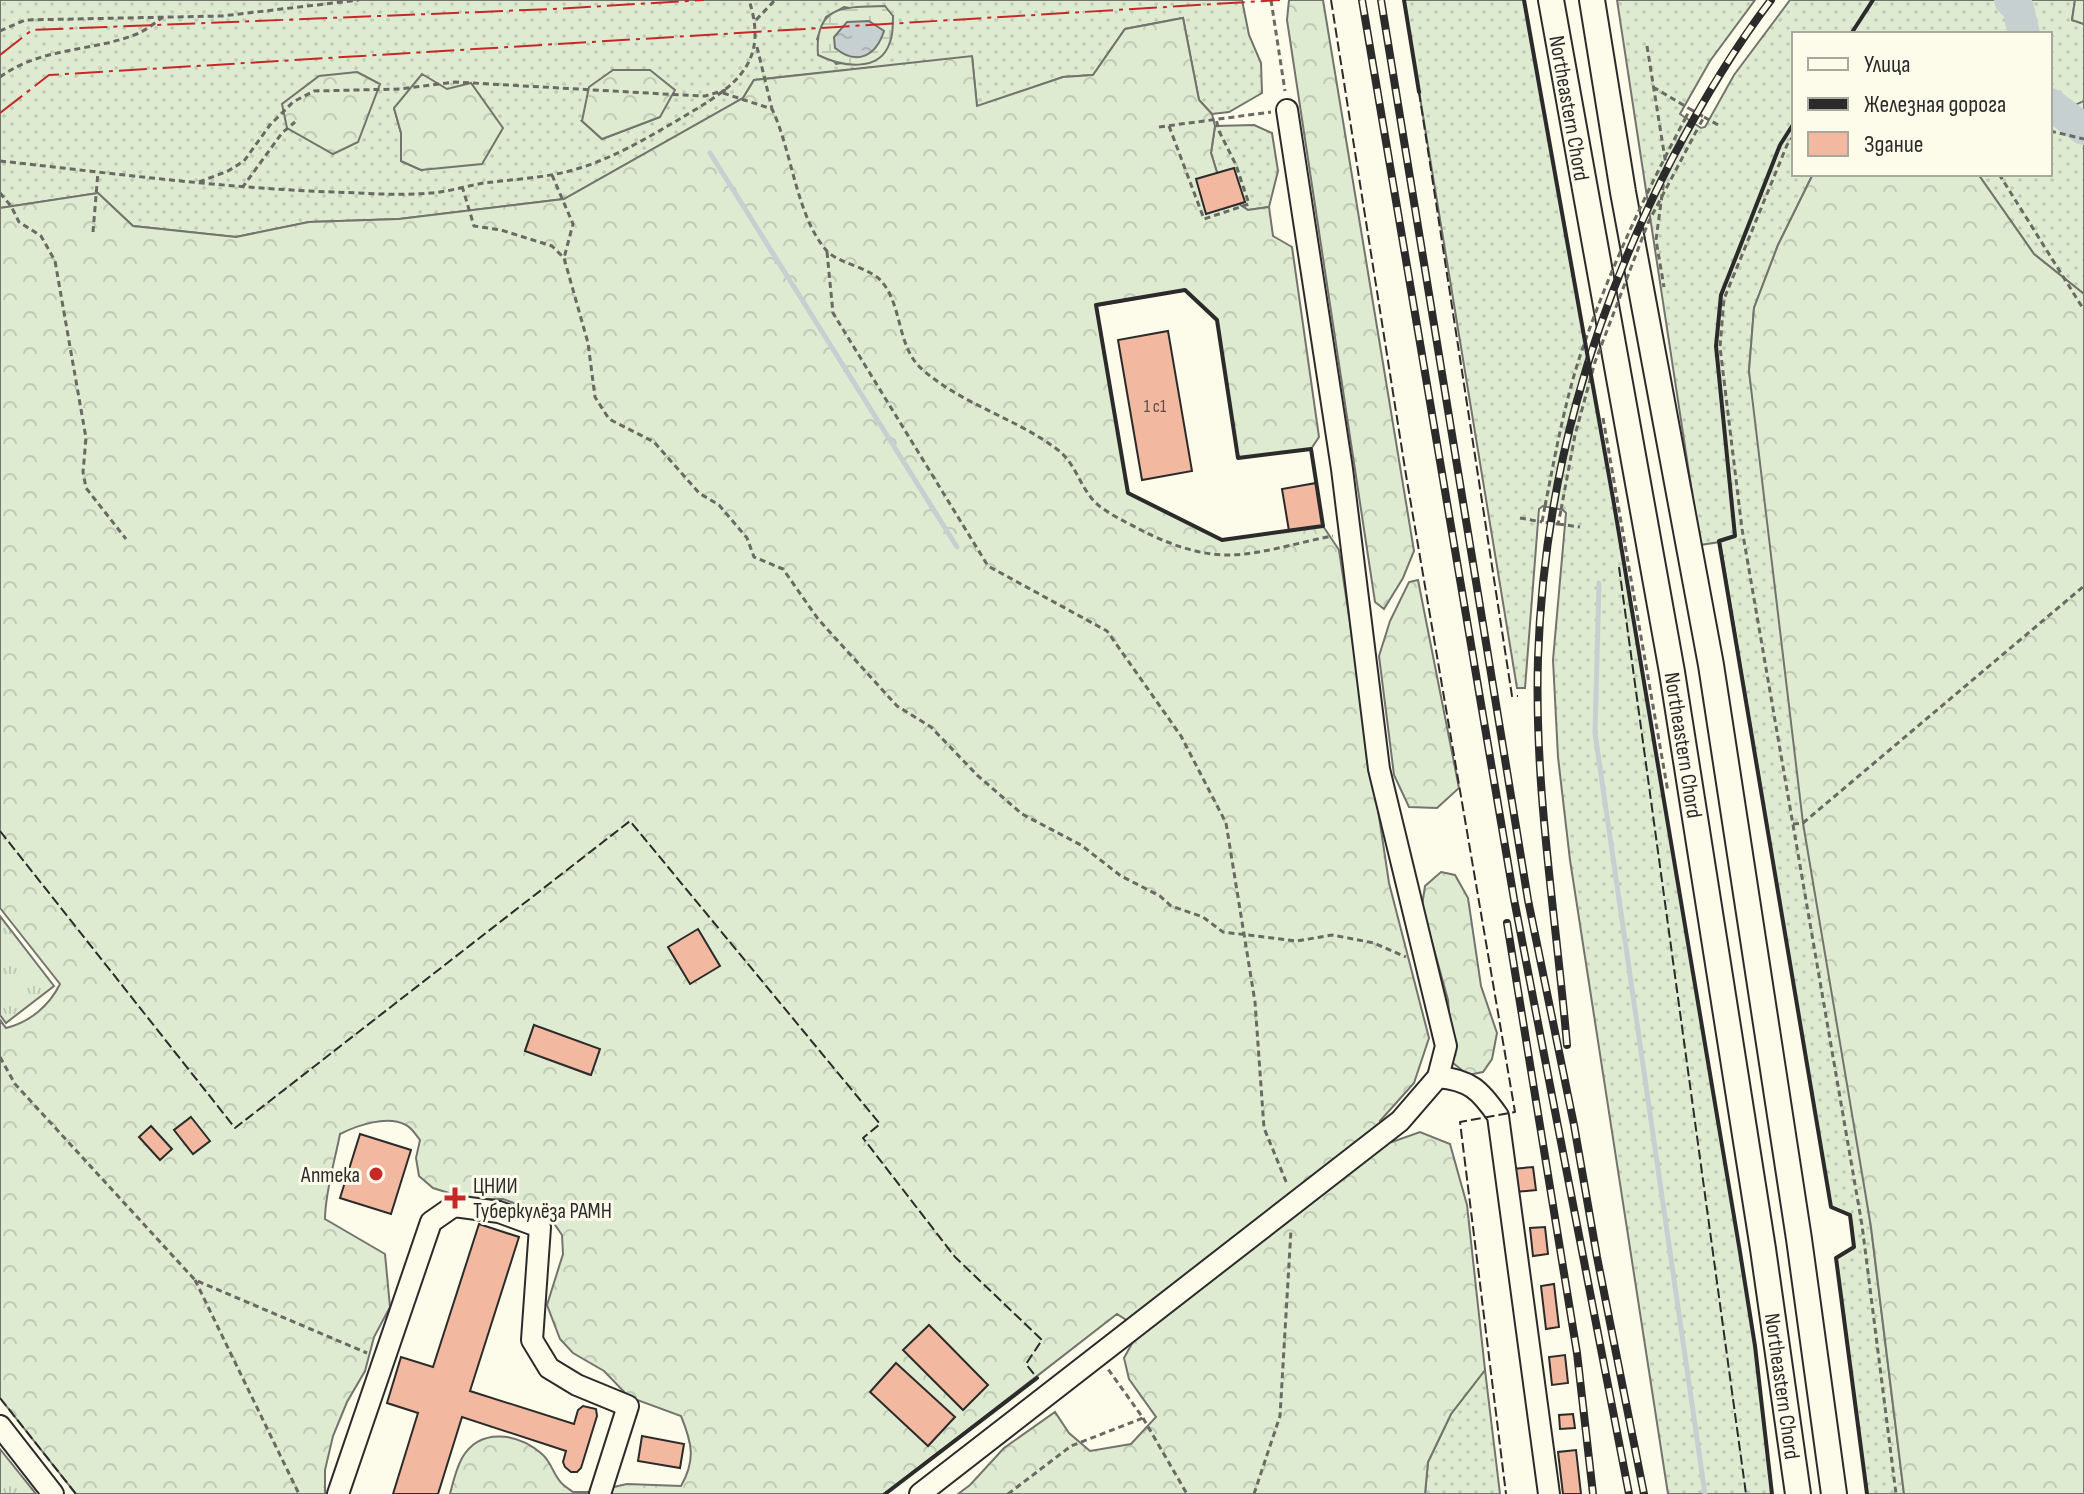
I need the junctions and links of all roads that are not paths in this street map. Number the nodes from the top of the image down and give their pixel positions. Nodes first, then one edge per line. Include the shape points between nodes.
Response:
1 (1551, 0) edge
2 (1592, 0) edge
3 (1287, 110) road end
4 (1438, 1077) junction
5 (0, 1426) edge
6 (53, 1494) edge
7 (338, 1494) edge
8 (600, 1494) edge
9 (920, 1494) edge
10 (1549, 1494) edge
11 (1798, 1494) edge
12 (1834, 1494) edge

1 - 11 main road, Northeastern Chord via 1675,687
2 - 12 main road, Northeastern Chord via 1711,665
3 - 4 street via 1379,769 1446,1046
4 - 9 street via 1400,1121
4 - 10 street via 1461,1079 1483,1095 1498,1116
5 - 6 street
7 - 8 street via 431,1222 454,1206 499,1212 540,1227 532,1340 549,1368 628,1406

